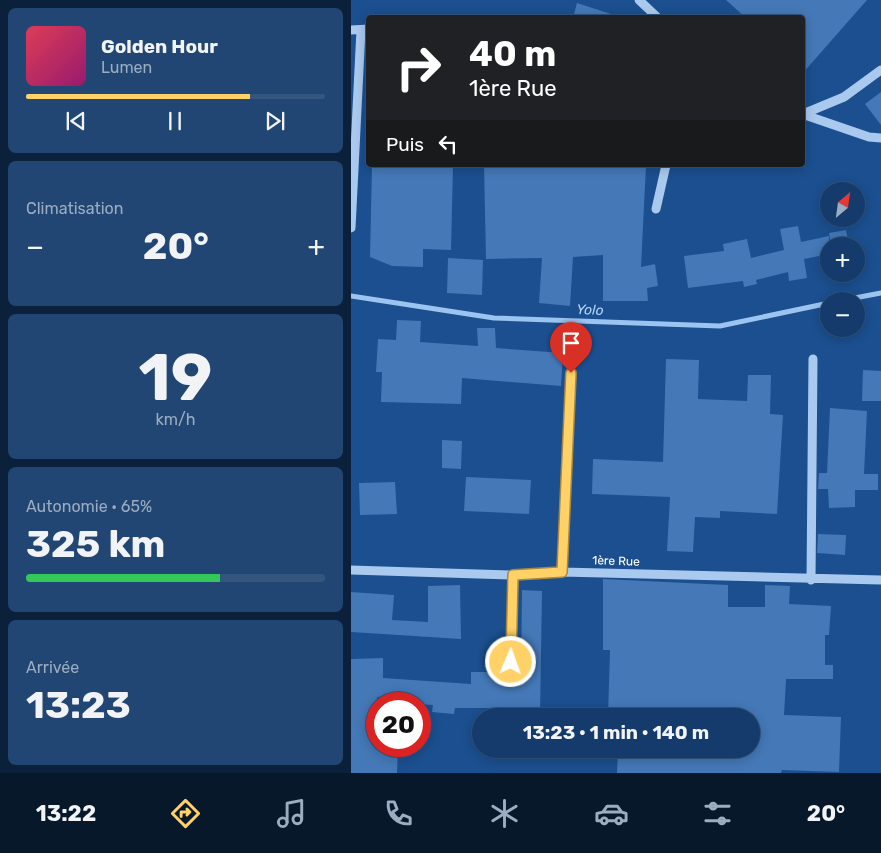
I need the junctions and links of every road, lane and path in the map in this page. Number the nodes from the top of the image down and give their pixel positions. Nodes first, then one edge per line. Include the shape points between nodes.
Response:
1 (639, 0) edge
2 (655, 15) edge
3 (365, 29) edge
4 (351, 30) edge
5 (881, 70) edge
6 (805, 113) edge
7 (805, 115) edge
8 (881, 138) edge
9 (666, 167) edge
10 (656, 209) dead end
11 (351, 228) edge
12 (813, 359) dead end
13 (571, 373) dead end
14 (351, 570) edge
15 (562, 572) junction
16 (513, 575) junction
17 (811, 580) junction
18 (881, 580) edge
19 (511, 662) dead end

1 - 2 street
3 - 4 street
3 - 11 street
5 - 6 street via 844,97
7 - 8 street via 869,137
9 - 10 street
12 - 17 street
13 - 15 street
14 - 16 street, 1ère Rue
15 - 16 street, 1ère Rue
15 - 17 street, 1ère Rue
16 - 19 street
17 - 18 street, 1ère Rue

